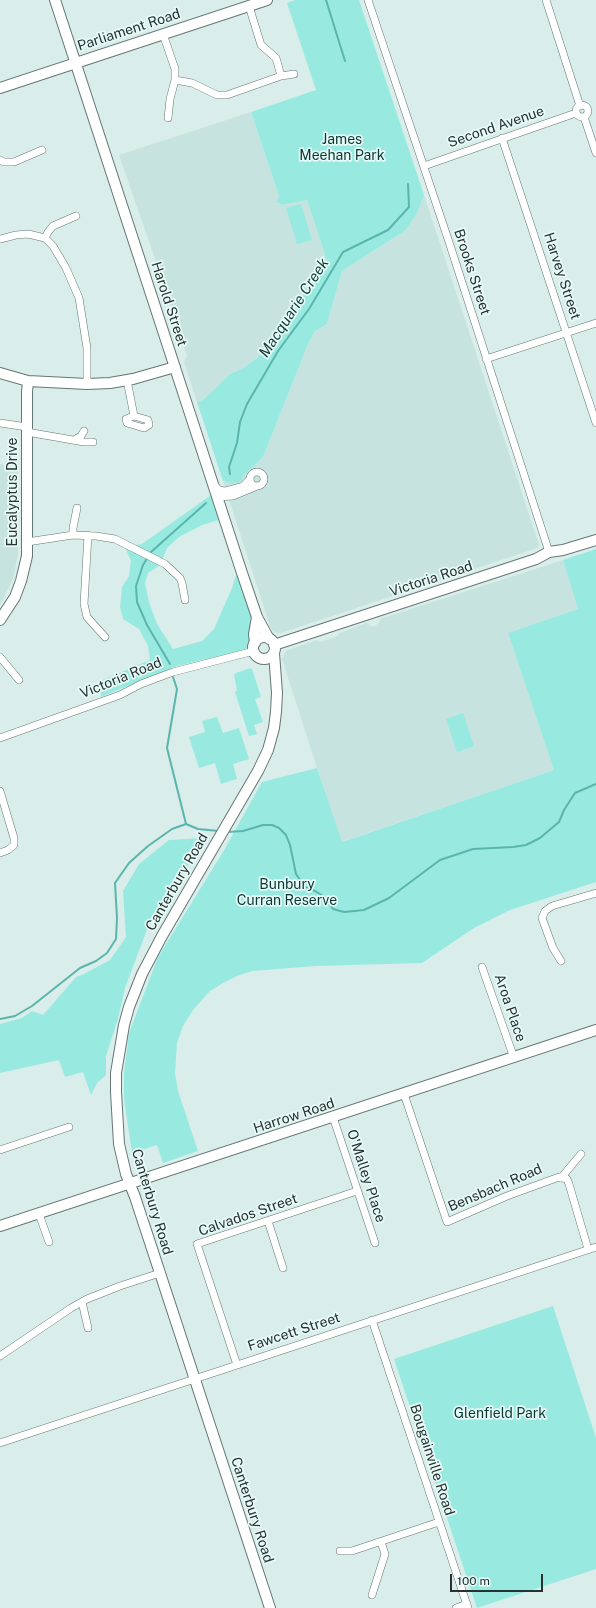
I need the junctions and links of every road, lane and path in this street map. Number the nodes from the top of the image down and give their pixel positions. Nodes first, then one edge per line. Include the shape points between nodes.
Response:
1 (55, 0) edge
2 (267, 0) edge
3 (368, 0) edge
4 (546, 0) edge
5 (249, 6) junction
6 (163, 34) junction
7 (75, 63) junction
8 (294, 74) dead end
9 (281, 76) junction
10 (175, 80) junction
11 (0, 88) edge
12 (580, 106) junction
13 (596, 107) edge
14 (588, 109) junction
15 (576, 113) junction
16 (584, 117) junction
17 (168, 118) dead end
18 (502, 138) junction
19 (42, 150) dead end
20 (596, 153) edge
21 (0, 160) edge
22 (424, 166) junction
23 (76, 216) dead end
24 (46, 238) junction
25 (0, 240) edge
26 (596, 323) edge
27 (566, 333) junction
28 (486, 359) junction
29 (175, 367) junction
30 (0, 373) edge
31 (127, 380) junction
32 (28, 381) junction
33 (87, 384) junction
34 (134, 416) dead end
35 (0, 423) edge
36 (596, 423) edge
37 (27, 430) junction
38 (84, 431) dead end
39 (74, 440) junction
40 (93, 442) dead end
41 (250, 479) junction
42 (257, 486) junction
43 (221, 494) junction
44 (232, 496) junction
45 (77, 508) dead end
46 (222, 512) junction
47 (73, 535) junction
48 (88, 535) junction
49 (596, 540) edge
50 (27, 542) junction
51 (549, 552) junction
52 (185, 600) dead end
53 (257, 617) junction
54 (0, 620) edge
55 (105, 637) dead end
56 (272, 645) junction
57 (256, 650) junction
58 (0, 657) edge
59 (19, 680) dead end
60 (275, 680) junction
61 (0, 738) edge
62 (0, 791) edge
63 (0, 853) edge
64 (596, 893) edge
65 (561, 961) dead end
66 (482, 967) dead end
67 (596, 1030) edge
68 (514, 1058) junction
69 (404, 1094) junction
70 (333, 1117) junction
71 (69, 1127) dead end
72 (0, 1150) edge
73 (581, 1154) dead end
74 (561, 1178) junction
75 (130, 1184) junction
76 (357, 1191) junction
77 (39, 1214) junction
78 (268, 1221) junction
79 (0, 1226) edge
80 (49, 1242) dead end
81 (375, 1243) dead end
82 (596, 1247) edge
83 (588, 1249) junction
84 (283, 1268) dead end
85 (160, 1273) junction
86 (82, 1302) junction
87 (372, 1320) junction
88 (88, 1328) dead end
89 (0, 1356) edge
90 (237, 1365) junction
91 (193, 1379) junction
92 (0, 1443) edge
93 (439, 1522) junction
94 (381, 1542) junction
95 (340, 1551) dead end
96 (372, 1595) dead end
97 (468, 1606) edge
98 (270, 1608) edge
99 (456, 1608) edge

1 - 7 main road, Harold Street
2 - 5 main road, Parliament Road
3 - 22 street, Brooks Street
4 - 12 street
5 - 6 main road, Parliament Road
5 - 9 street via 261,44 276,58
6 - 7 main road, Parliament Road
6 - 10 street via 175,69
7 - 11 main road, Parliament Road
7 - 29 main road, Harold Street
8 - 9 street
9 - 10 street via 227,95 217,95 192,83
10 - 17 street
12 - 14 street
12 - 15 street
13 - 14 street
14 - 16 street
15 - 16 street
15 - 18 street, Second Avenue
16 - 20 street
18 - 22 street, Second Avenue
18 - 27 street, Harvey Street
19 - 21 street via 14,162
22 - 28 street, Brooks Street
23 - 24 street via 54,226
24 - 25 street via 28,234
24 - 33 street via 66,268 79,298 88,348
26 - 27 street
27 - 28 street
27 - 36 street, Harvey Street
28 - 51 street, Brooks Street
29 - 31 main road
29 - 43 main road, Harold Street via 214,485
30 - 32 main road
31 - 33 main road
31 - 34 street
32 - 33 main road
32 - 37 main road, Eucalyptus Drive
35 - 37 street
37 - 39 street
37 - 50 main road, Eucalyptus Drive
38 - 39 street
39 - 40 street
41 - 42 street via 252,484
41 - 42 street via 253,473 262,474 263,482
41 - 43 street via 243,486
42 - 44 street
43 - 44 street
43 - 46 main road, Harold Street
44 - 46 street via 224,505
45 - 47 street
46 - 53 main road, Harold Street
47 - 48 street
47 - 50 street
48 - 52 street via 115,539 165,564 180,578
48 - 55 street via 84,604 87,617
49 - 51 main road, Victoria Road
50 - 54 main road, Eucalyptus Drive via 27,556 16,597
51 - 56 main road, Victoria Road via 536,560
53 - 56 main road, Harold Street
53 - 57 main road, Harold Street
56 - 57 main road via 261,638
56 - 57 main road via 267,658
56 - 60 main road, Canterbury Road
57 - 60 main road, Canterbury Road
57 - 61 street, Victoria Road via 173,672 120,695
58 - 59 street
60 - 75 main road, Canterbury Road via 277,693 274,728 268,750 162,936 142,974 129,1007 116,1073 116,1107 121,1155
62 - 63 street via 14,838 14,845
64 - 65 street via 552,906 545,912 542,918 553,948
66 - 68 street, Aroa Place
67 - 68 main road, Harrow Road
68 - 69 main road, Harrow Road
69 - 70 main road, Harrow Road
69 - 74 street, Bensbach Road via 447,1222 540,1183
70 - 75 main road, Harrow Road
70 - 76 street, O'Malley Place
71 - 72 street
73 - 74 street
74 - 83 street, Bensbach Road via 567,1179 569,1184
75 - 77 main road, Harrow Road
75 - 85 main road, Canterbury Road
76 - 78 street, Calvados Street
76 - 81 street, O'Malley Place
77 - 79 main road, Harrow Road
77 - 80 street
78 - 84 street
78 - 90 street, Calvados Street via 197,1244
82 - 83 street, Fawcett Street
83 - 87 street, Fawcett Street
85 - 86 street
85 - 91 main road, Canterbury Road
86 - 88 street
86 - 89 street
87 - 90 street, Fawcett Street
87 - 93 street, Bougainville Road
90 - 91 street, Fawcett Street
91 - 92 street, Fawcett Street
91 - 98 main road, Canterbury Road
93 - 94 street
93 - 97 street, Bougainville Road
94 - 95 street via 352,1551
94 - 96 street via 384,1554
97 - 99 street

